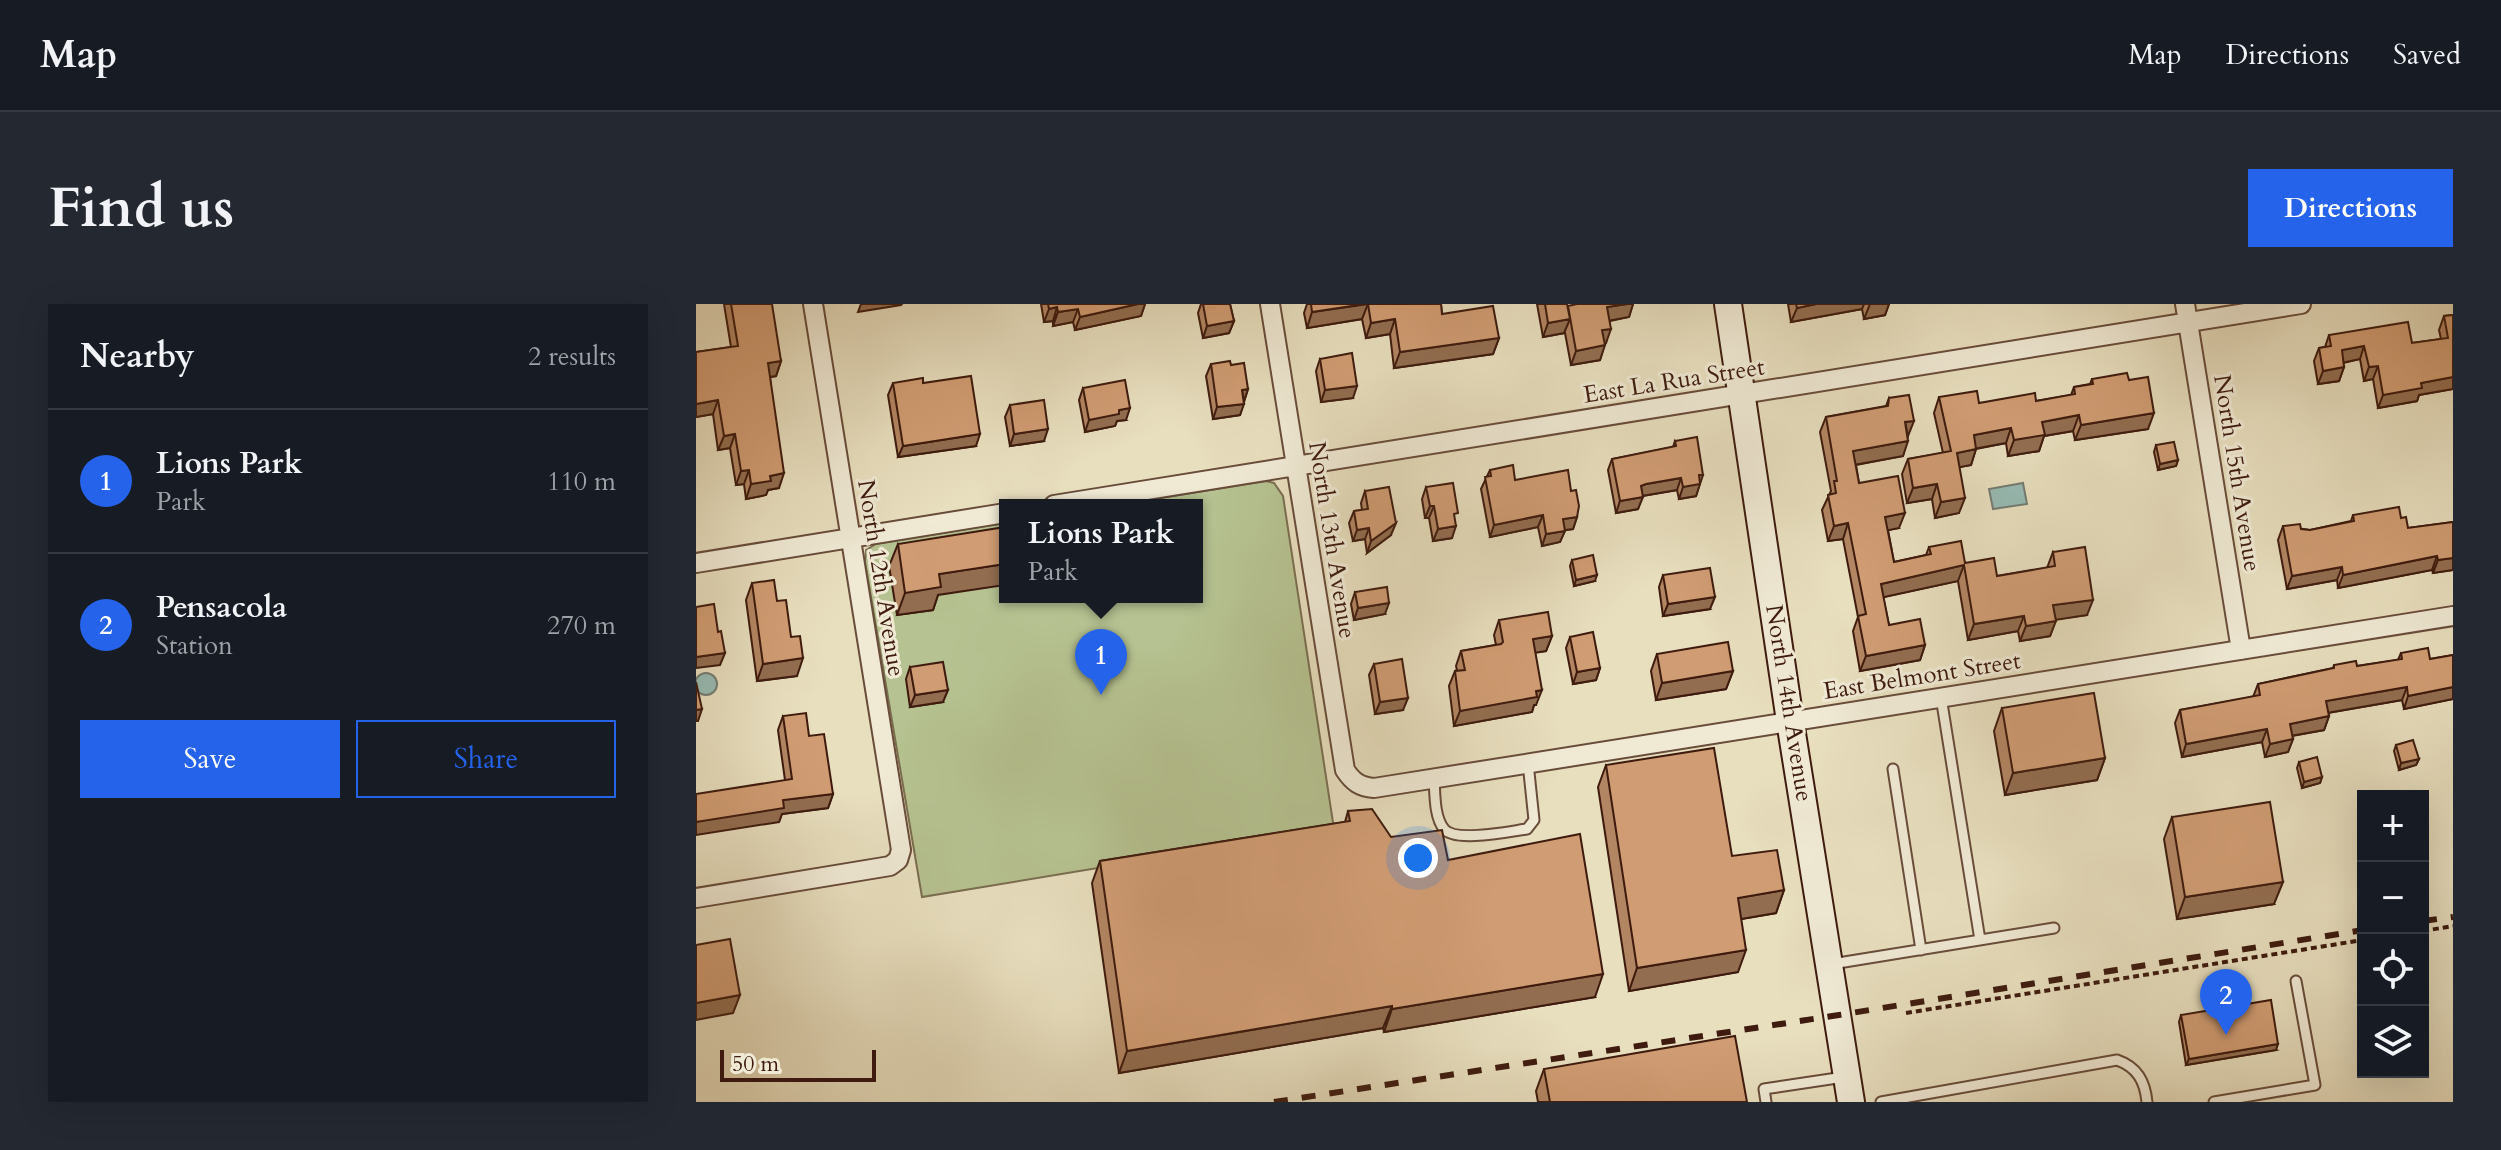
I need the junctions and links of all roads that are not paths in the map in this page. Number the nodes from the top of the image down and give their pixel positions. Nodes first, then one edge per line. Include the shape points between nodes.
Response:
1 (813, 304) edge
2 (1270, 304) edge
3 (1728, 304) edge
4 (2301, 304) edge
5 (2187, 313) edge
6 (1743, 394) junction
7 (1296, 466) junction
8 (1091, 499) edge
9 (999, 514) edge
10 (850, 538) junction
11 (696, 563) edge
12 (2453, 616) edge
13 (2241, 650) junction
14 (1941, 697) junction
15 (1790, 721) junction
16 (1528, 763) junction
17 (1893, 769) dead end
18 (1434, 778) junction
19 (1352, 781) joint
20 (696, 898) edge
21 (2054, 928) dead end
22 (1980, 940) junction
23 (1921, 950) junction
24 (1830, 964) junction
25 (2296, 981) dead end
26 (1849, 1089) edge
27 (1766, 1102) edge
28 (1881, 1102) edge
29 (2147, 1102) edge
30 (2214, 1102) edge

1 - 10 street, North 12th Avenue
2 - 7 street, North 13th Avenue
3 - 6 street, North 14th Avenue
4 - 5 street, East La Rua Street
5 - 6 street, East La Rua Street
5 - 13 street, North 15th Avenue
6 - 7 street, East La Rua Street
6 - 15 street, North 14th Avenue
7 - 8 street, East La Rua Street
7 - 19 street, North 13th Avenue via 1345,770
9 - 10 street
10 - 11 street
10 - 20 street, North 12th Avenue via 901,850 898,860 890,866
12 - 13 street, East Belmont Street
13 - 14 street, East Belmont Street
14 - 15 street, East Belmont Street
14 - 22 lane
15 - 16 street, East Belmont Street
15 - 24 street, North 14th Avenue
16 - 18 street, East Belmont Street
16 - 18 lane via 1534,820 1527,829 1452,835 1438,814
17 - 23 lane
18 - 19 street, East Belmont Street via 1374,788
21 - 22 lane
22 - 23 lane
23 - 24 lane
24 - 26 street, North 14th Avenue
25 - 30 lane via 2315,1085
26 - 27 lane via 1764,1089
28 - 29 lane via 2117,1060 2133,1066

